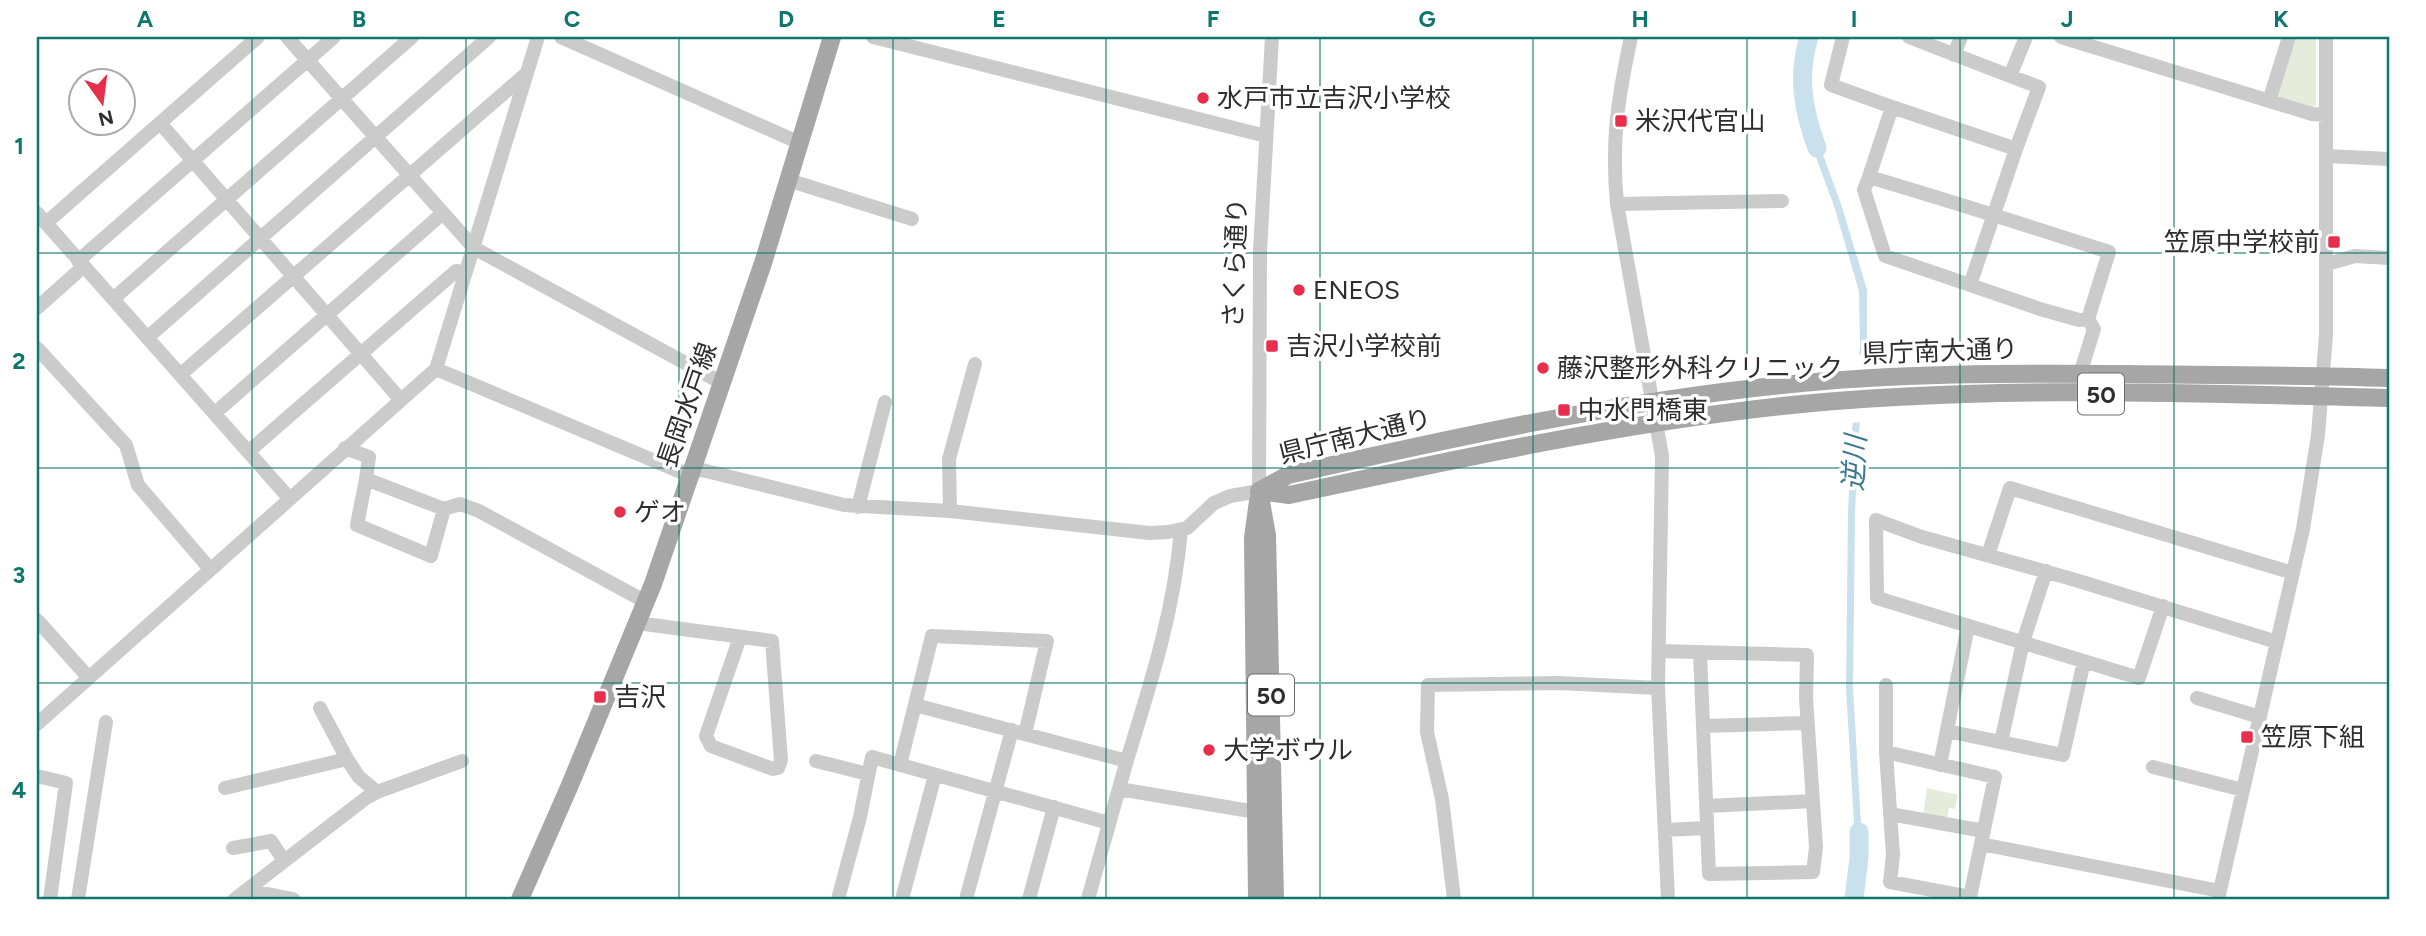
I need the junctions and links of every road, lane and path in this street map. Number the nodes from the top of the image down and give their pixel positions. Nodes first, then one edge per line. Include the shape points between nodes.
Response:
1 (258, 37) edge
2 (287, 37) edge
3 (334, 37) edge
4 (412, 37) edge
5 (489, 37) edge
6 (538, 37) edge
7 (561, 37) edge
8 (832, 37) edge
9 (873, 37) edge
10 (1272, 37) edge
11 (1632, 37) edge
12 (1843, 37) edge
13 (1909, 37) edge
14 (1961, 37) edge
15 (2026, 37) edge
16 (2061, 37) edge
17 (2289, 37) edge
18 (2326, 37) edge
19 (2088, 41) edge
20 (1954, 55) junction
21 (307, 60) junction
22 (527, 73) junction
23 (2010, 76) junction
24 (341, 98) junction
25 (2269, 101) junction
26 (1892, 107) junction
27 (2326, 115) junction
28 (160, 123) junction
29 (375, 136) junction
30 (1266, 136) junction
31 (800, 143) junction
32 (2016, 149) junction
33 (2326, 156) junction
34 (2389, 159) edge
35 (194, 162) junction
36 (409, 175) junction
37 (1869, 177) junction
38 (788, 180) junction
39 (226, 199) junction
40 (1782, 201) dead end
41 (1618, 204) junction
42 (443, 213) junction
43 (1993, 214) junction
44 (42, 218) edge
45 (912, 219) dead end
46 (261, 239) junction
47 (474, 248) junction
48 (2389, 258) edge
49 (81, 264) junction
50 (2326, 264) junction
51 (465, 272) junction
52 (293, 276) junction
53 (1970, 285) junction
54 (114, 299) junction
55 (37, 308) edge
56 (327, 314) junction
57 (2088, 319) junction
58 (146, 338) junction
59 (37, 348) edge
60 (361, 354) junction
61 (975, 364) dead end
62 (436, 369) junction
63 (2080, 374) junction
64 (180, 375) junction
65 (2323, 376) junction
66 (2389, 378) edge
67 (722, 383) junction
68 (2322, 397) junction
69 (2389, 398) edge
70 (400, 399) junction
71 (1654, 401) junction
72 (885, 402) dead end
73 (215, 413) junction
74 (1658, 422) junction
75 (345, 448) junction
76 (248, 452) junction
77 (692, 471) junction
78 (366, 479) junction
79 (1259, 491) junction
80 (289, 498) junction
81 (858, 507) junction
82 (444, 509) junction
83 (950, 511) junction
84 (1181, 530) junction
85 (1988, 555) junction
86 (210, 569) junction
87 (2046, 571) junction
88 (2293, 573) junction
89 (646, 602) junction
90 (2163, 607) junction
91 (37, 620) edge
92 (637, 623) junction
93 (1968, 626) junction
94 (740, 637) junction
95 (2023, 642) junction
96 (2277, 642) junction
97 (1659, 651) junction
98 (1700, 652) junction
99 (2084, 661) junction
100 (89, 678) junction
101 (1885, 685) dead end
102 (1658, 688) junction
103 (2197, 698) dead end
104 (915, 705) junction
105 (320, 708) dead end
106 (2260, 718) junction
107 (106, 722) dead end
108 (1807, 723) junction
109 (37, 724) edge
110 (1703, 726) junction
111 (1947, 731) junction
112 (1018, 732) junction
113 (2001, 742) junction
114 (1886, 752) junction
115 (347, 759) junction
116 (462, 761) dead end
117 (816, 761) dead end
118 (1127, 761) junction
119 (900, 765) junction
120 (1940, 765) junction
121 (2153, 767) dead end
122 (868, 774) junction
123 (935, 775) junction
124 (37, 776) edge
125 (225, 788) dead end
126 (1119, 789) junction
127 (2243, 790) junction
128 (995, 791) junction
129 (377, 792) junction
130 (1813, 801) junction
131 (1706, 806) junction
132 (1054, 807) junction
133 (1256, 812) junction
134 (1890, 814) junction
135 (1110, 822) junction
136 (1707, 828) junction
137 (1665, 830) junction
138 (1982, 837) junction
139 (233, 848) dead end
140 (285, 861) junction
141 (241, 895) edge
142 (2219, 895) edge
143 (50, 899) edge
144 (78, 899) edge
145 (293, 899) edge
146 (520, 899) edge
147 (838, 899) edge
148 (902, 899) edge
149 (966, 899) edge
150 (1029, 899) edge
151 (1088, 899) edge
152 (1257, 899) edge
153 (1275, 899) edge
154 (1454, 899) edge
155 (1668, 899) edge

1 - 28 street
2 - 21 street
3 - 21 street
4 - 24 street
5 - 29 street
6 - 22 street
7 - 31 street
8 - 31 main road, 長岡水戸線
9 - 30 street
10 - 30 street, さくら通り
11 - 41 street via 1615,122
12 - 26 street via 1831,85
13 - 20 street
14 - 20 street
15 - 23 street
16 - 19 street
17 - 25 street
18 - 27 street
19 - 25 street
20 - 23 street
21 - 24 street
21 - 35 street
22 - 36 street
22 - 47 street
23 - 32 street via 2039,87
24 - 29 street
24 - 39 street
25 - 27 street
26 - 32 street
26 - 37 street
27 - 33 street
28 - 35 street
28 - 44 street
29 - 36 street
29 - 46 street
30 - 79 street, さくら通り
31 - 38 main road, 長岡水戸線
32 - 43 street
33 - 34 street
33 - 50 street
35 - 39 street
35 - 49 street
36 - 42 street
36 - 52 street
37 - 43 street
37 - 53 street via 1864,190 1885,256
38 - 45 street
38 - 67 main road, 長岡水戸線
39 - 46 street
39 - 54 street
40 - 41 street
41 - 71 street
42 - 47 street
42 - 56 street
43 - 53 street
43 - 57 street via 2109,252
44 - 49 street
46 - 52 street
46 - 58 street
47 - 51 street
47 - 67 street
48 - 50 street via 2355,256
49 - 54 street
49 - 55 street
50 - 65 street
51 - 60 street via 456,271
51 - 62 street
52 - 56 street
52 - 64 street
53 - 57 street via 2039,309
54 - 58 street
56 - 60 street
56 - 73 street
57 - 63 street via 2094,329
58 - 64 street
59 - 86 street via 127,445 138,485
60 - 70 street
60 - 76 street
61 - 83 street via 949,459
62 - 70 street
62 - 77 street via 681,472
63 - 65 main road, 県庁南大通り / 50
63 - 71 main road, 県庁南大通り / 50 via 1846,380
64 - 73 street
65 - 66 main road, 県庁南大通り / 50
65 - 68 street
67 - 77 main road, 長岡水戸線
68 - 69 main road, 県庁南大通り / 50
68 - 74 main road, 県庁南大通り / 50 via 1994,393 1843,401
68 - 88 street via 2312,483
70 - 75 street
71 - 74 street
71 - 79 main road, 県庁南大通り / 50 via 1529,422 1288,475
72 - 81 street
73 - 76 street
74 - 79 main road, 県庁南大通り / 50 via 1289,495
74 - 97 street via 1663,483
75 - 78 street via 369,457
75 - 80 street
76 - 80 street
77 - 81 street
77 - 89 main road, 長岡水戸線
78 - 82 street
78 - 82 street via 357,525 431,556
79 - 84 street via 1214,503
79 - 133 main road, さくら通り / 50 via 1253,538
79 - 153 main road, さくら通り / 50 via 1267,535
80 - 86 street
81 - 83 street
82 - 89 street via 460,504 479,511
83 - 84 street via 1149,533
84 - 118 street via 1178,569 1157,668
85 - 87 street
85 - 88 street via 2010,488
85 - 93 street via 1876,520 1877,598
86 - 100 street
87 - 90 street
87 - 95 street
88 - 96 street
89 - 92 main road, 長岡水戸線
90 - 96 street
90 - 99 street via 2139,678
91 - 100 street
92 - 94 street
92 - 146 main road, 長岡水戸線
93 - 95 street
93 - 111 street
94 - 94 street via 772,640 778,768 711,746 706,736
95 - 99 street
95 - 113 street
96 - 106 street
97 - 98 street
97 - 102 street
98 - 108 street via 1807,655
98 - 110 street
99 - 113 street via 2063,755
100 - 109 street
101 - 114 street
102 - 137 street
102 - 154 street via 1559,682 1428,685 1427,732 1442,799
103 - 106 street
104 - 112 street
104 - 112 street via 932,636 1047,641
104 - 119 street
105 - 115 street
106 - 127 street
107 - 144 street
108 - 110 street
108 - 130 street
110 - 131 street
111 - 113 street
111 - 120 street
112 - 118 street
112 - 128 street
114 - 120 street
114 - 134 street
115 - 125 street
115 - 129 street
116 - 129 street
117 - 122 street
118 - 126 street
119 - 122 street via 872,757
119 - 123 street
120 - 138 street via 1995,777
121 - 127 street
122 - 147 street
123 - 128 street
123 - 148 street
124 - 143 street via 66,783
126 - 133 street
126 - 135 street
127 - 142 street
128 - 132 street
128 - 149 street
129 - 140 street
130 - 131 street
130 - 136 street via 1813,872 1709,874
131 - 136 street
132 - 135 street
132 - 150 street
133 - 152 main road, さくら通り / 50
134 - 138 street
134 - 138 street via 1890,882 1970,897
135 - 151 street
136 - 137 street
137 - 155 street
138 - 142 street
139 - 140 street via 271,841
140 - 141 street
141 - 145 street

